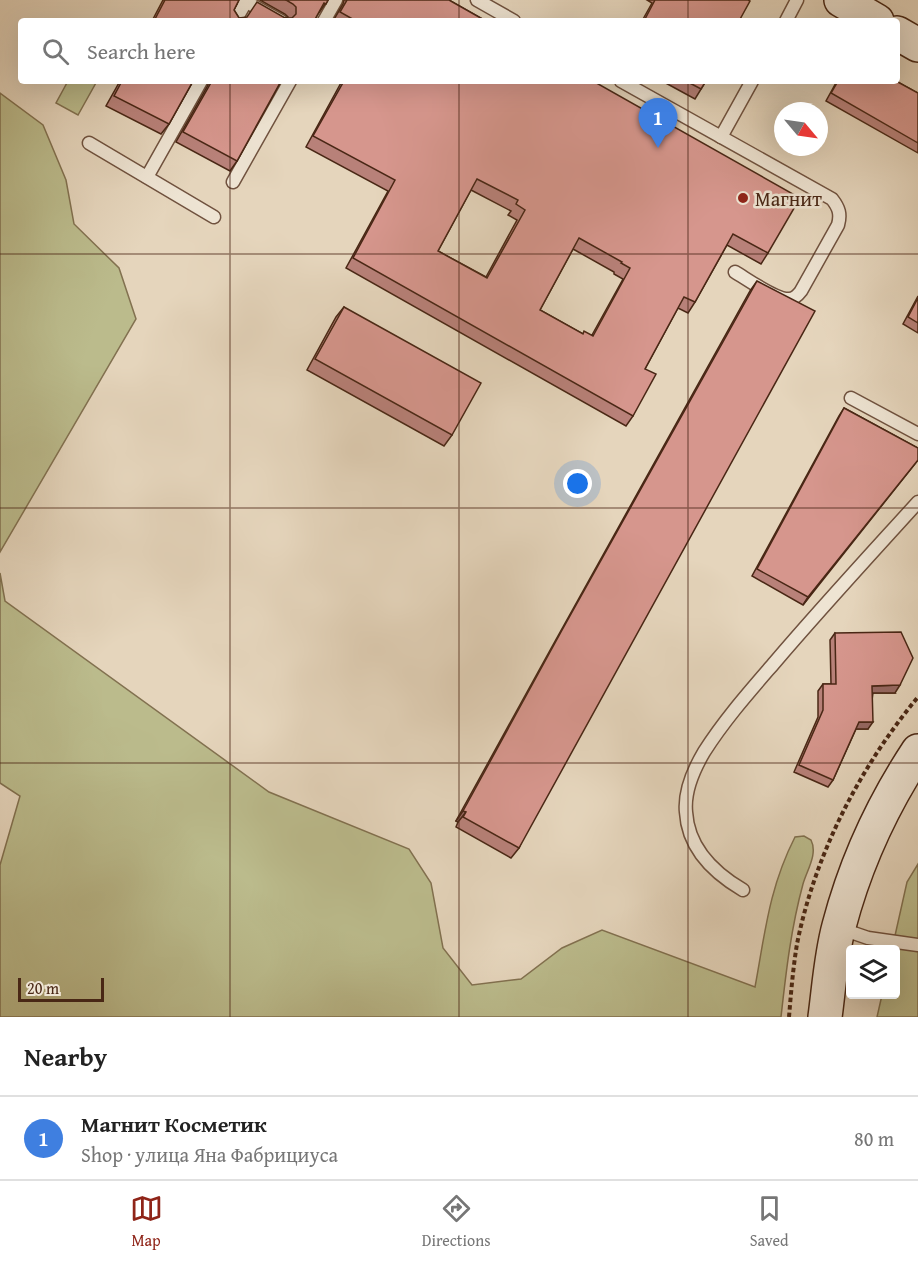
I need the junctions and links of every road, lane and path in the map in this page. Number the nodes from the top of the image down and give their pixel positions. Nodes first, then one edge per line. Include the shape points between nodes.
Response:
1 (336, 0) edge
2 (477, 0) edge
3 (797, 0) edge
4 (841, 0) edge
5 (245, 1) edge
6 (236, 18) edge
7 (276, 18) edge
8 (326, 18) edge
9 (509, 18) edge
10 (788, 18) edge
11 (872, 18) edge
12 (900, 35) edge
13 (918, 45) edge
14 (199, 84) edge
15 (288, 84) edge
16 (626, 84) edge
17 (750, 84) edge
18 (721, 137) junction
19 (88, 143) dead end
20 (147, 177) junction
21 (233, 182) dead end
22 (214, 216) dead end
23 (735, 272) dead end
24 (851, 398) dead end
25 (918, 434) edge
26 (918, 501) edge
27 (918, 752) edge
28 (743, 890) dead end
29 (838, 927) junction
30 (918, 945) edge
31 (825, 1017) edge

1 - 8 lane
2 - 9 lane
3 - 10 lane
4 - 11 main road
5 - 6 lane
5 - 7 lane
12 - 13 main road
14 - 20 lane
15 - 21 lane
16 - 18 lane
17 - 18 lane
18 - 23 lane via 832,199 840,215 796,297 779,297
19 - 20 lane
20 - 22 lane
24 - 25 lane
26 - 28 lane via 792,642 703,754 689,787 686,812 691,837 722,878
27 - 29 main road via 867,847
29 - 30 lane via 868,938
29 - 31 main road

